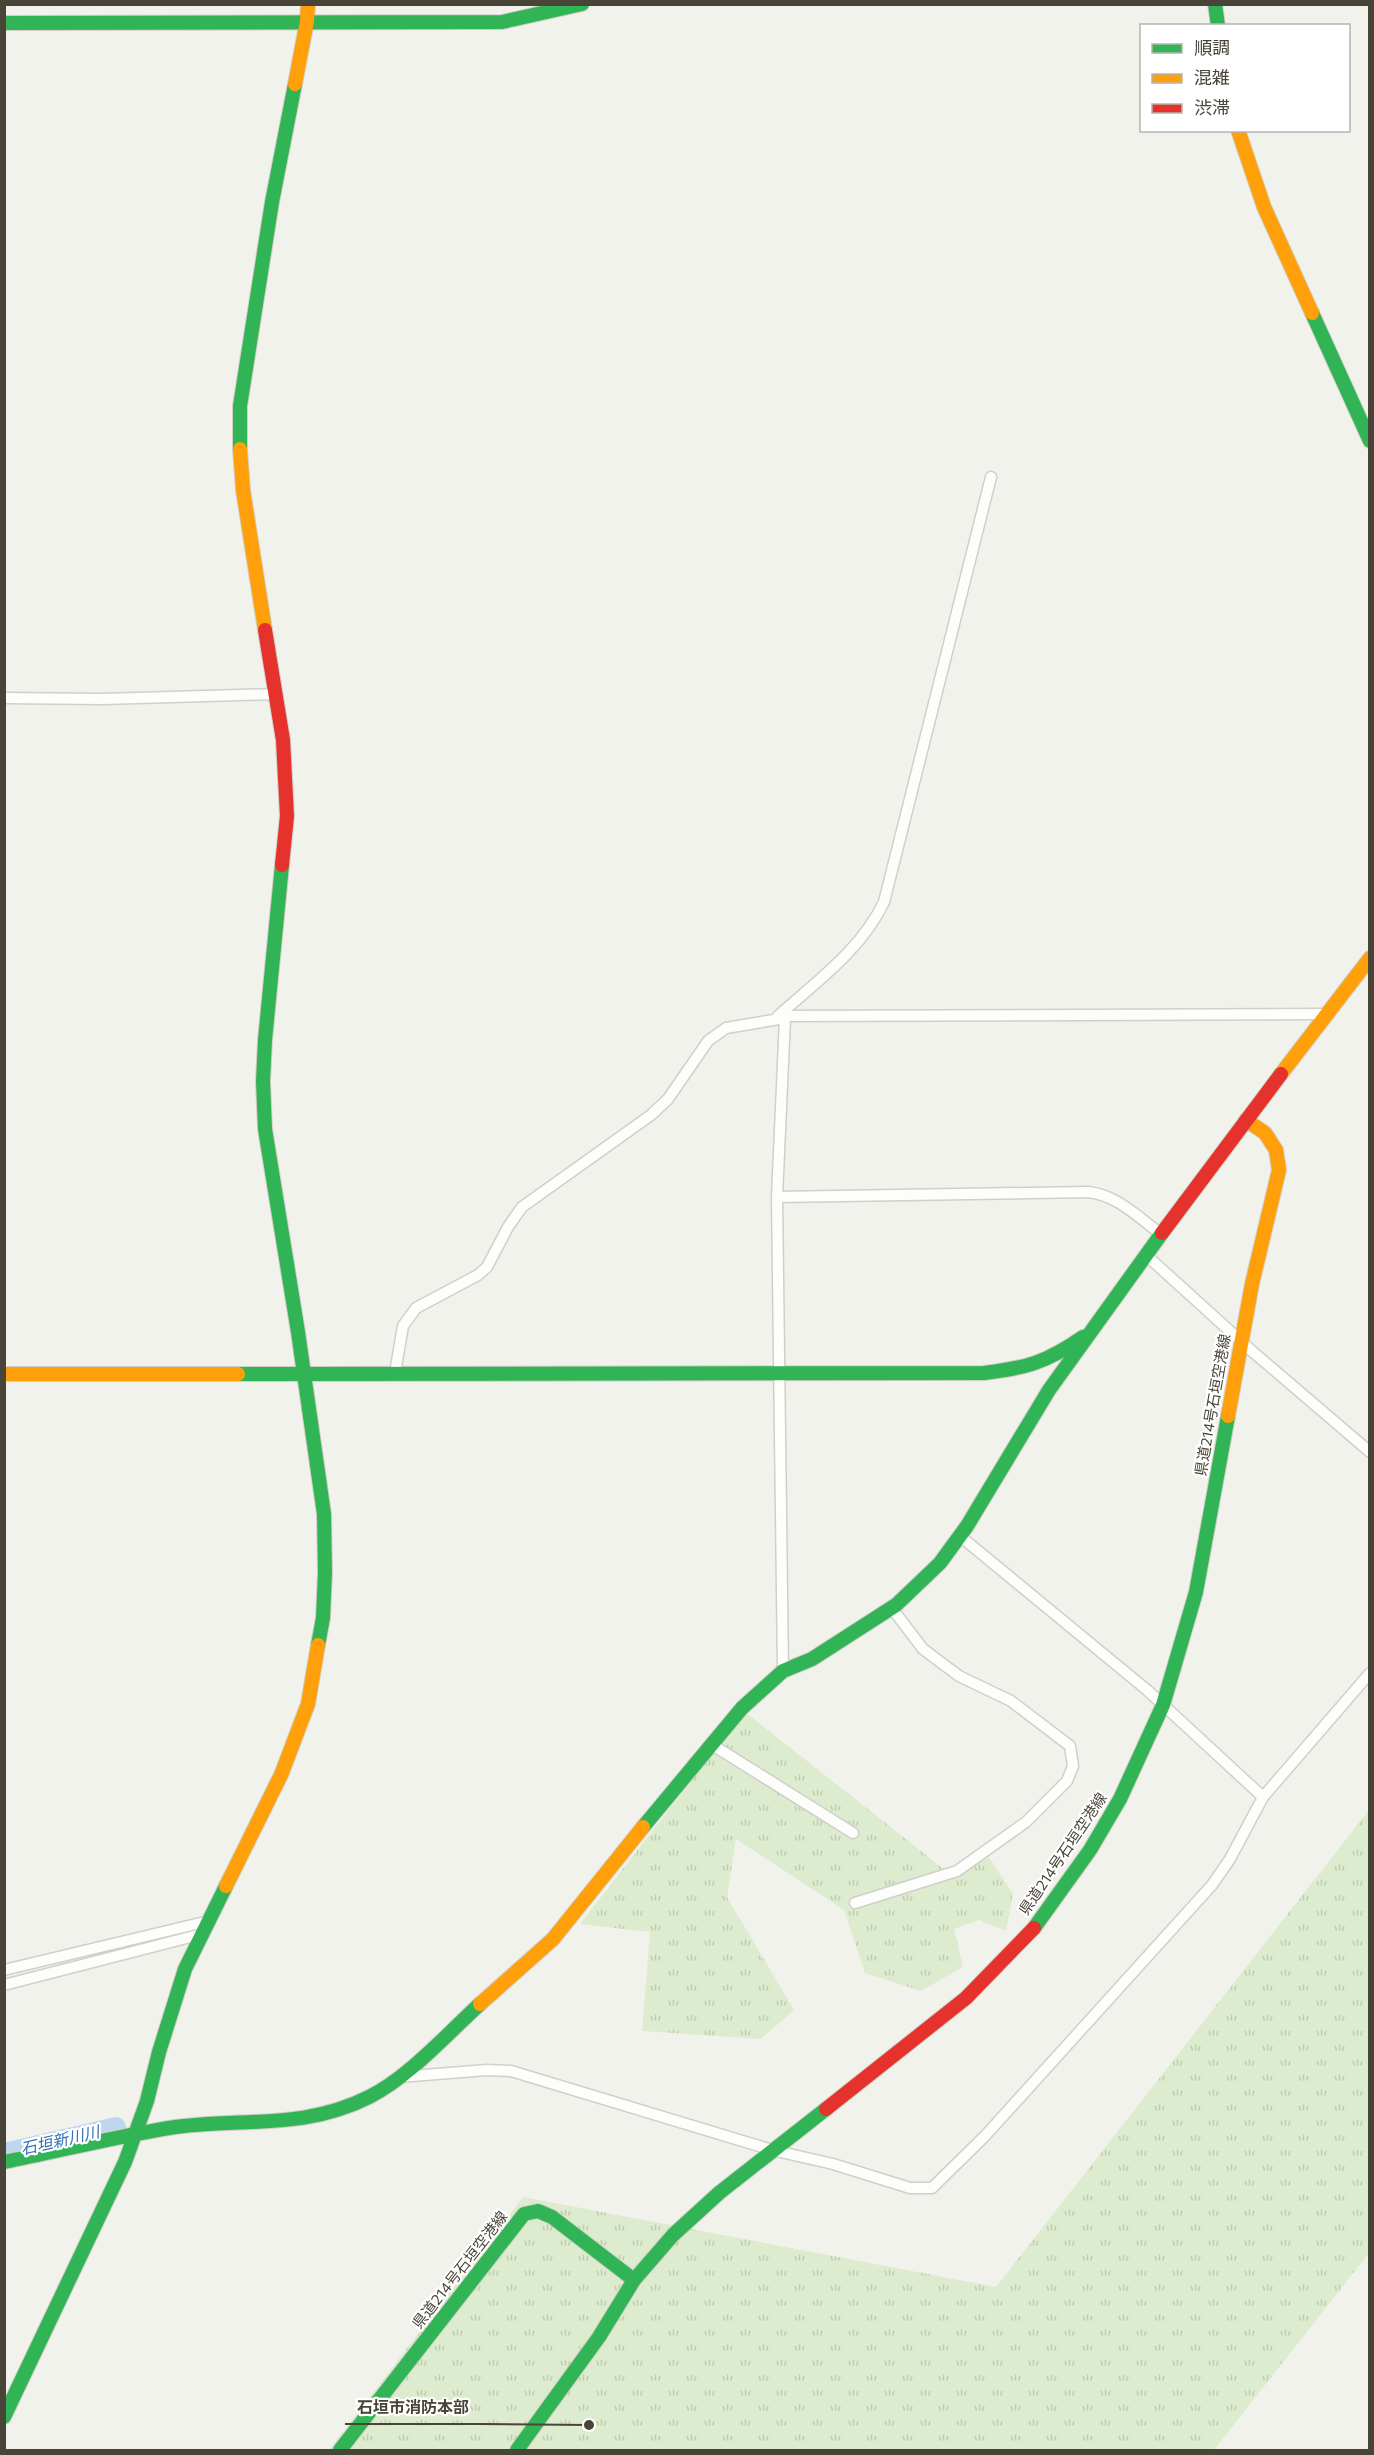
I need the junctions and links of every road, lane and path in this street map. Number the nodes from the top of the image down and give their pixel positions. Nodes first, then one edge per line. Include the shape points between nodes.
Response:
1 (308, 4) edge
2 (582, 4) edge
3 (1215, 4) edge
4 (307, 21) junction
5 (4, 23) edge
6 (1218, 24) edge
7 (1239, 132) edge
8 (1370, 441) edge
9 (991, 477) dead end
10 (277, 694) junction
11 (4, 698) edge
12 (1370, 958) edge
13 (1327, 1014) junction
14 (782, 1017) junction
15 (1246, 1120) junction
16 (777, 1197) junction
17 (1161, 1234) junction
18 (1146, 1255) junction
19 (1093, 1330) junction
20 (1242, 1341) junction
21 (304, 1372) junction
22 (395, 1373) junction
23 (778, 1373) junction
24 (4, 1374) edge
25 (1370, 1452) edge
26 (960, 1536) junction
27 (891, 1608) junction
28 (783, 1671) junction
29 (1370, 1673) edge
30 (1162, 1705) junction
31 (711, 1744) junction
32 (1263, 1797) junction
33 (853, 1833) dead end
34 (855, 1903) dead end
35 (209, 1921) junction
36 (202, 1934) junction
37 (4, 1970) edge
38 (4, 1985) edge
39 (397, 2077) junction
40 (135, 2134) junction
41 (772, 2150) junction
42 (4, 2162) edge
43 (634, 2280) junction
44 (4, 2417) edge
45 (340, 2451) edge
46 (517, 2451) edge

1 - 4 street
2 - 4 street via 502,22
3 - 6 street
4 - 5 street
4 - 10 street via 272,202 240,406 243,490
7 - 8 street via 1264,207
9 - 14 street via 884,902 855,948
10 - 11 street
10 - 21 street via 287,816 265,1040 265,1119
12 - 13 street
13 - 14 street
13 - 15 street
14 - 16 street
14 - 22 street via 726,1028 708,1041 668,1099 651,1115 522,1207 487,1267 416,1308 403,1326
15 - 17 street
15 - 20 street, 県道214号石垣空港線 via 1276,1150 1279,1170
16 - 17 street via 1088,1192 1118,1201
16 - 23 street
17 - 18 street
18 - 19 street
18 - 20 street
19 - 23 street via 1055,1356 1012,1370
19 - 26 street via 1049,1390
20 - 25 street
20 - 30 street, 県道214号石垣空港線 via 1196,1592
21 - 22 street
21 - 24 street
21 - 35 street via 324,1514 323,1618 317,1654 308,1704 281,1775
22 - 23 street
23 - 28 street
26 - 27 street via 940,1563
26 - 30 street
27 - 28 street via 812,1659
27 - 34 street via 923,1648 959,1677 1011,1701 1070,1746 1073,1766 1067,1781 1026,1822 957,1871
28 - 31 street via 742,1708
29 - 32 street
30 - 32 street
30 - 41 street, 県道214号石垣空港線 via 1120,1799 1090,1850 1031,1932 966,1998
31 - 33 street
31 - 39 street via 553,1940
32 - 41 street via 1212,1885 938,2185 925,2190 910,2188
35 - 36 street
35 - 37 street
36 - 38 street
36 - 40 street via 185,1969
39 - 40 street via 370,2096 333,2113
39 - 41 street via 511,2071
40 - 42 street
40 - 44 street
41 - 43 street, 県道214号石垣空港線 via 673,2235
43 - 45 street, 県道214号石垣空港線 via 552,2217 538,2211 524,2214
43 - 46 street, 県道214号石垣空港線 via 599,2337

